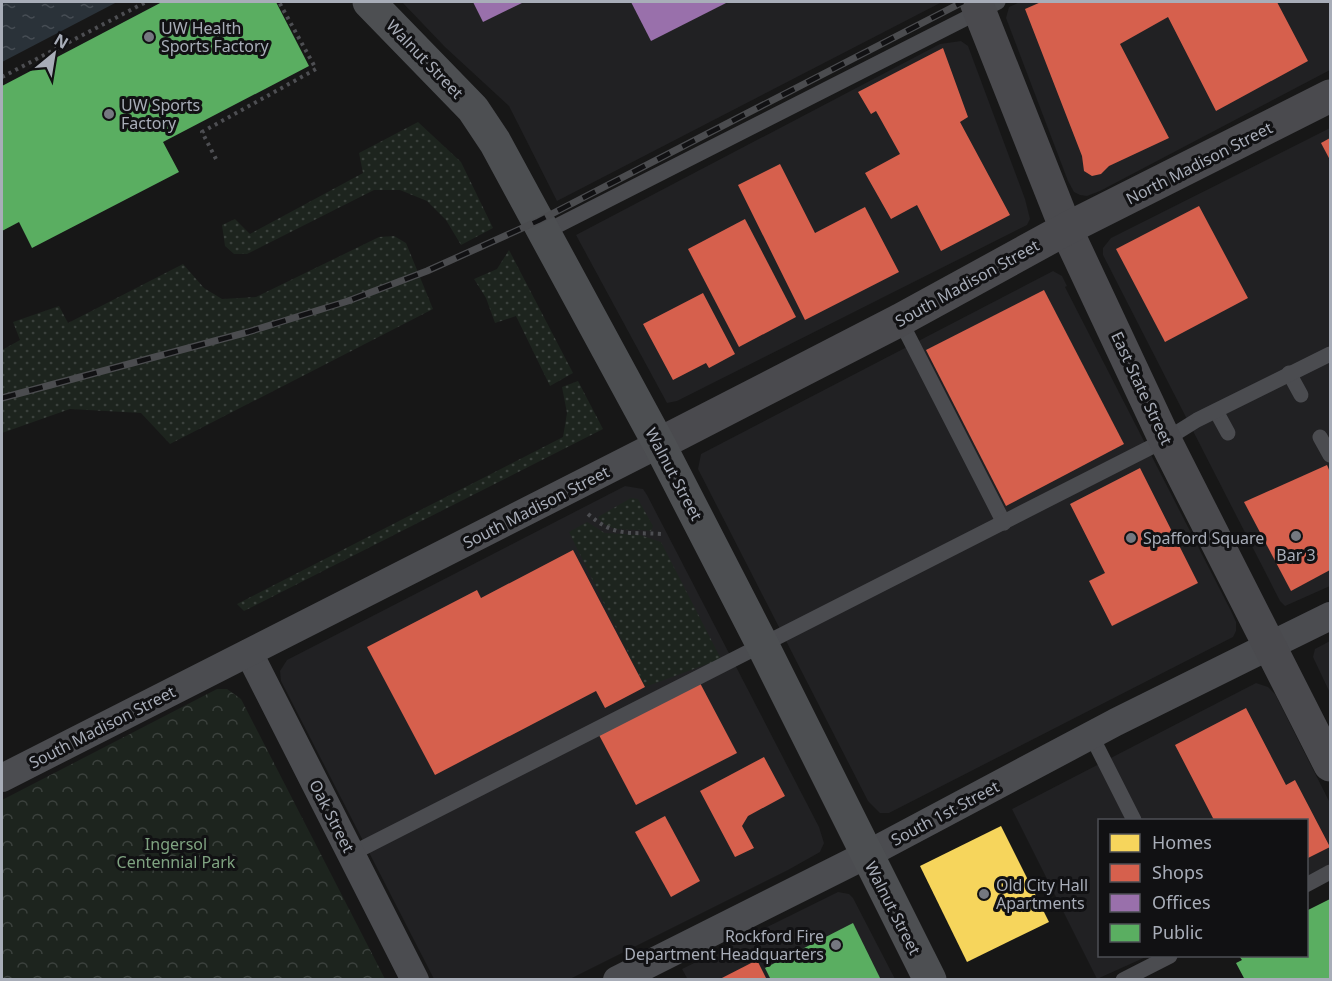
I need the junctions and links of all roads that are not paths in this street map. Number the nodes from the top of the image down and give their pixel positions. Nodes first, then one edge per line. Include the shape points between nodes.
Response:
1 (369, 2) edge
2 (984, 5) edge
3 (1330, 96) edge
4 (1066, 229) junction
5 (543, 233) junction
6 (900, 320) junction
7 (1330, 354) edge
8 (1290, 374) junction
9 (1300, 394) dead end
10 (1216, 411) junction
11 (1228, 434) dead end
12 (1320, 437) dead end
13 (1165, 440) junction
14 (659, 444) junction
15 (1330, 455) edge
16 (1004, 523) junction
17 (1330, 616) edge
18 (762, 644) junction
19 (1270, 644) junction
20 (249, 653) junction
21 (1092, 735) junction
22 (1330, 765) edge
23 (2, 778) edge
24 (1134, 819) edge
25 (351, 854) junction
26 (866, 855) junction
27 (1330, 872) edge
28 (1308, 884) edge
29 (1168, 957) edge
30 (415, 980) edge
31 (617, 980) edge
32 (930, 980) edge
33 (1123, 980) edge

1 - 5 main road, Walnut Street via 473,109
2 - 4 main road, East State Street
2 - 5 lane
3 - 4 main road, North Madison Street
4 - 6 main road, South Madison Street
4 - 13 main road, East State Street
5 - 14 main road, Walnut Street
6 - 14 main road, South Madison Street
6 - 16 lane
7 - 8 lane
8 - 9 lane
8 - 10 lane
10 - 11 lane
10 - 13 lane
12 - 15 lane
13 - 16 lane
13 - 19 main road, East State Street
14 - 18 main road, Walnut Street
14 - 20 street, South Madison Street
16 - 18 lane
17 - 19 street, South 1st Street
18 - 25 lane
18 - 26 main road, Walnut Street
19 - 21 street, South 1st Street
19 - 22 main road, East State Street
20 - 23 street, South Madison Street
20 - 25 street, Oak Street
21 - 24 lane
21 - 26 street, South 1st Street
25 - 30 street, Oak Street
26 - 31 street, South 1st Street
26 - 32 main road, Walnut Street
27 - 28 lane
29 - 33 lane

